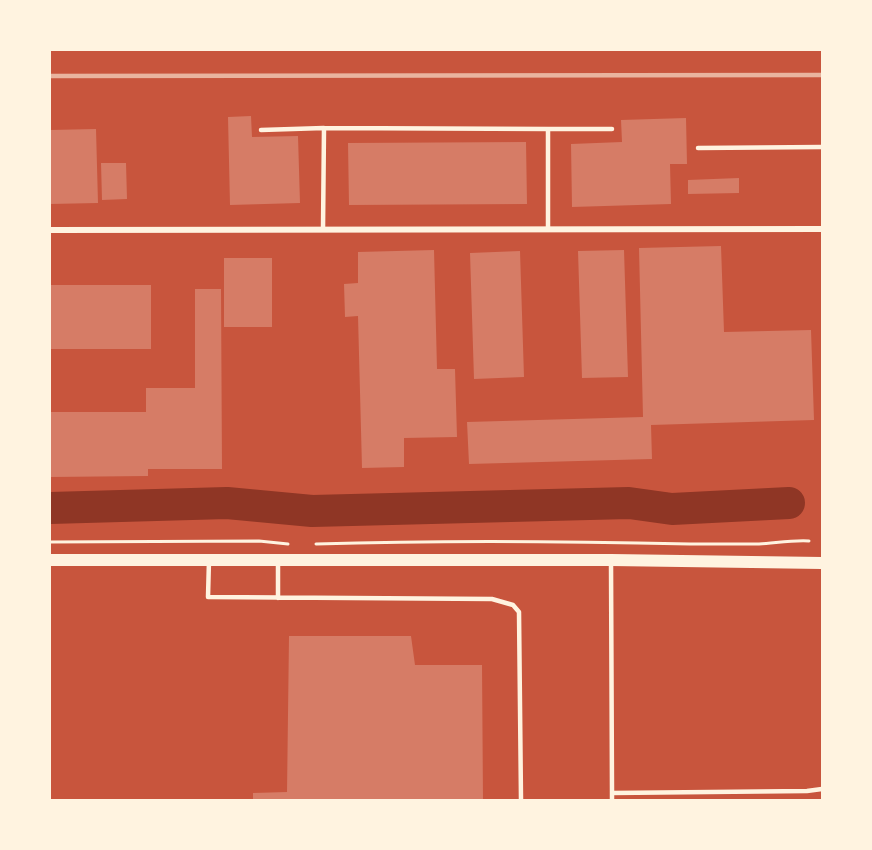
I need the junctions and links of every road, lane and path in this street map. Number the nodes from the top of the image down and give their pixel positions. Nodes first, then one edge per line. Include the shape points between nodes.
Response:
1 (324, 128) junction
2 (548, 129) junction
3 (612, 129) dead end
4 (261, 130) dead end
5 (822, 147) edge
6 (698, 148) dead end
7 (548, 229) junction
8 (822, 229) edge
9 (50, 230) edge
10 (323, 230) junction
11 (809, 541) dead end
12 (50, 542) edge
13 (294, 544) dead end
14 (315, 544) dead end
15 (50, 560) edge
16 (209, 560) junction
17 (278, 560) junction
18 (611, 560) junction
19 (822, 563) edge
20 (278, 598) junction
21 (822, 789) edge
22 (612, 793) junction
23 (521, 801) edge
24 (612, 801) edge

1 - 2 lane
1 - 4 lane
1 - 10 lane
2 - 3 lane
2 - 7 lane
5 - 6 lane
7 - 8 street
7 - 10 street
9 - 10 street
11 - 14 path
12 - 13 path
15 - 16 main road
16 - 17 main road
16 - 20 lane via 208,597
17 - 18 main road
17 - 20 lane
18 - 19 main road
18 - 22 lane
20 - 23 lane via 492,599 513,605 519,612
21 - 22 lane
22 - 24 lane

